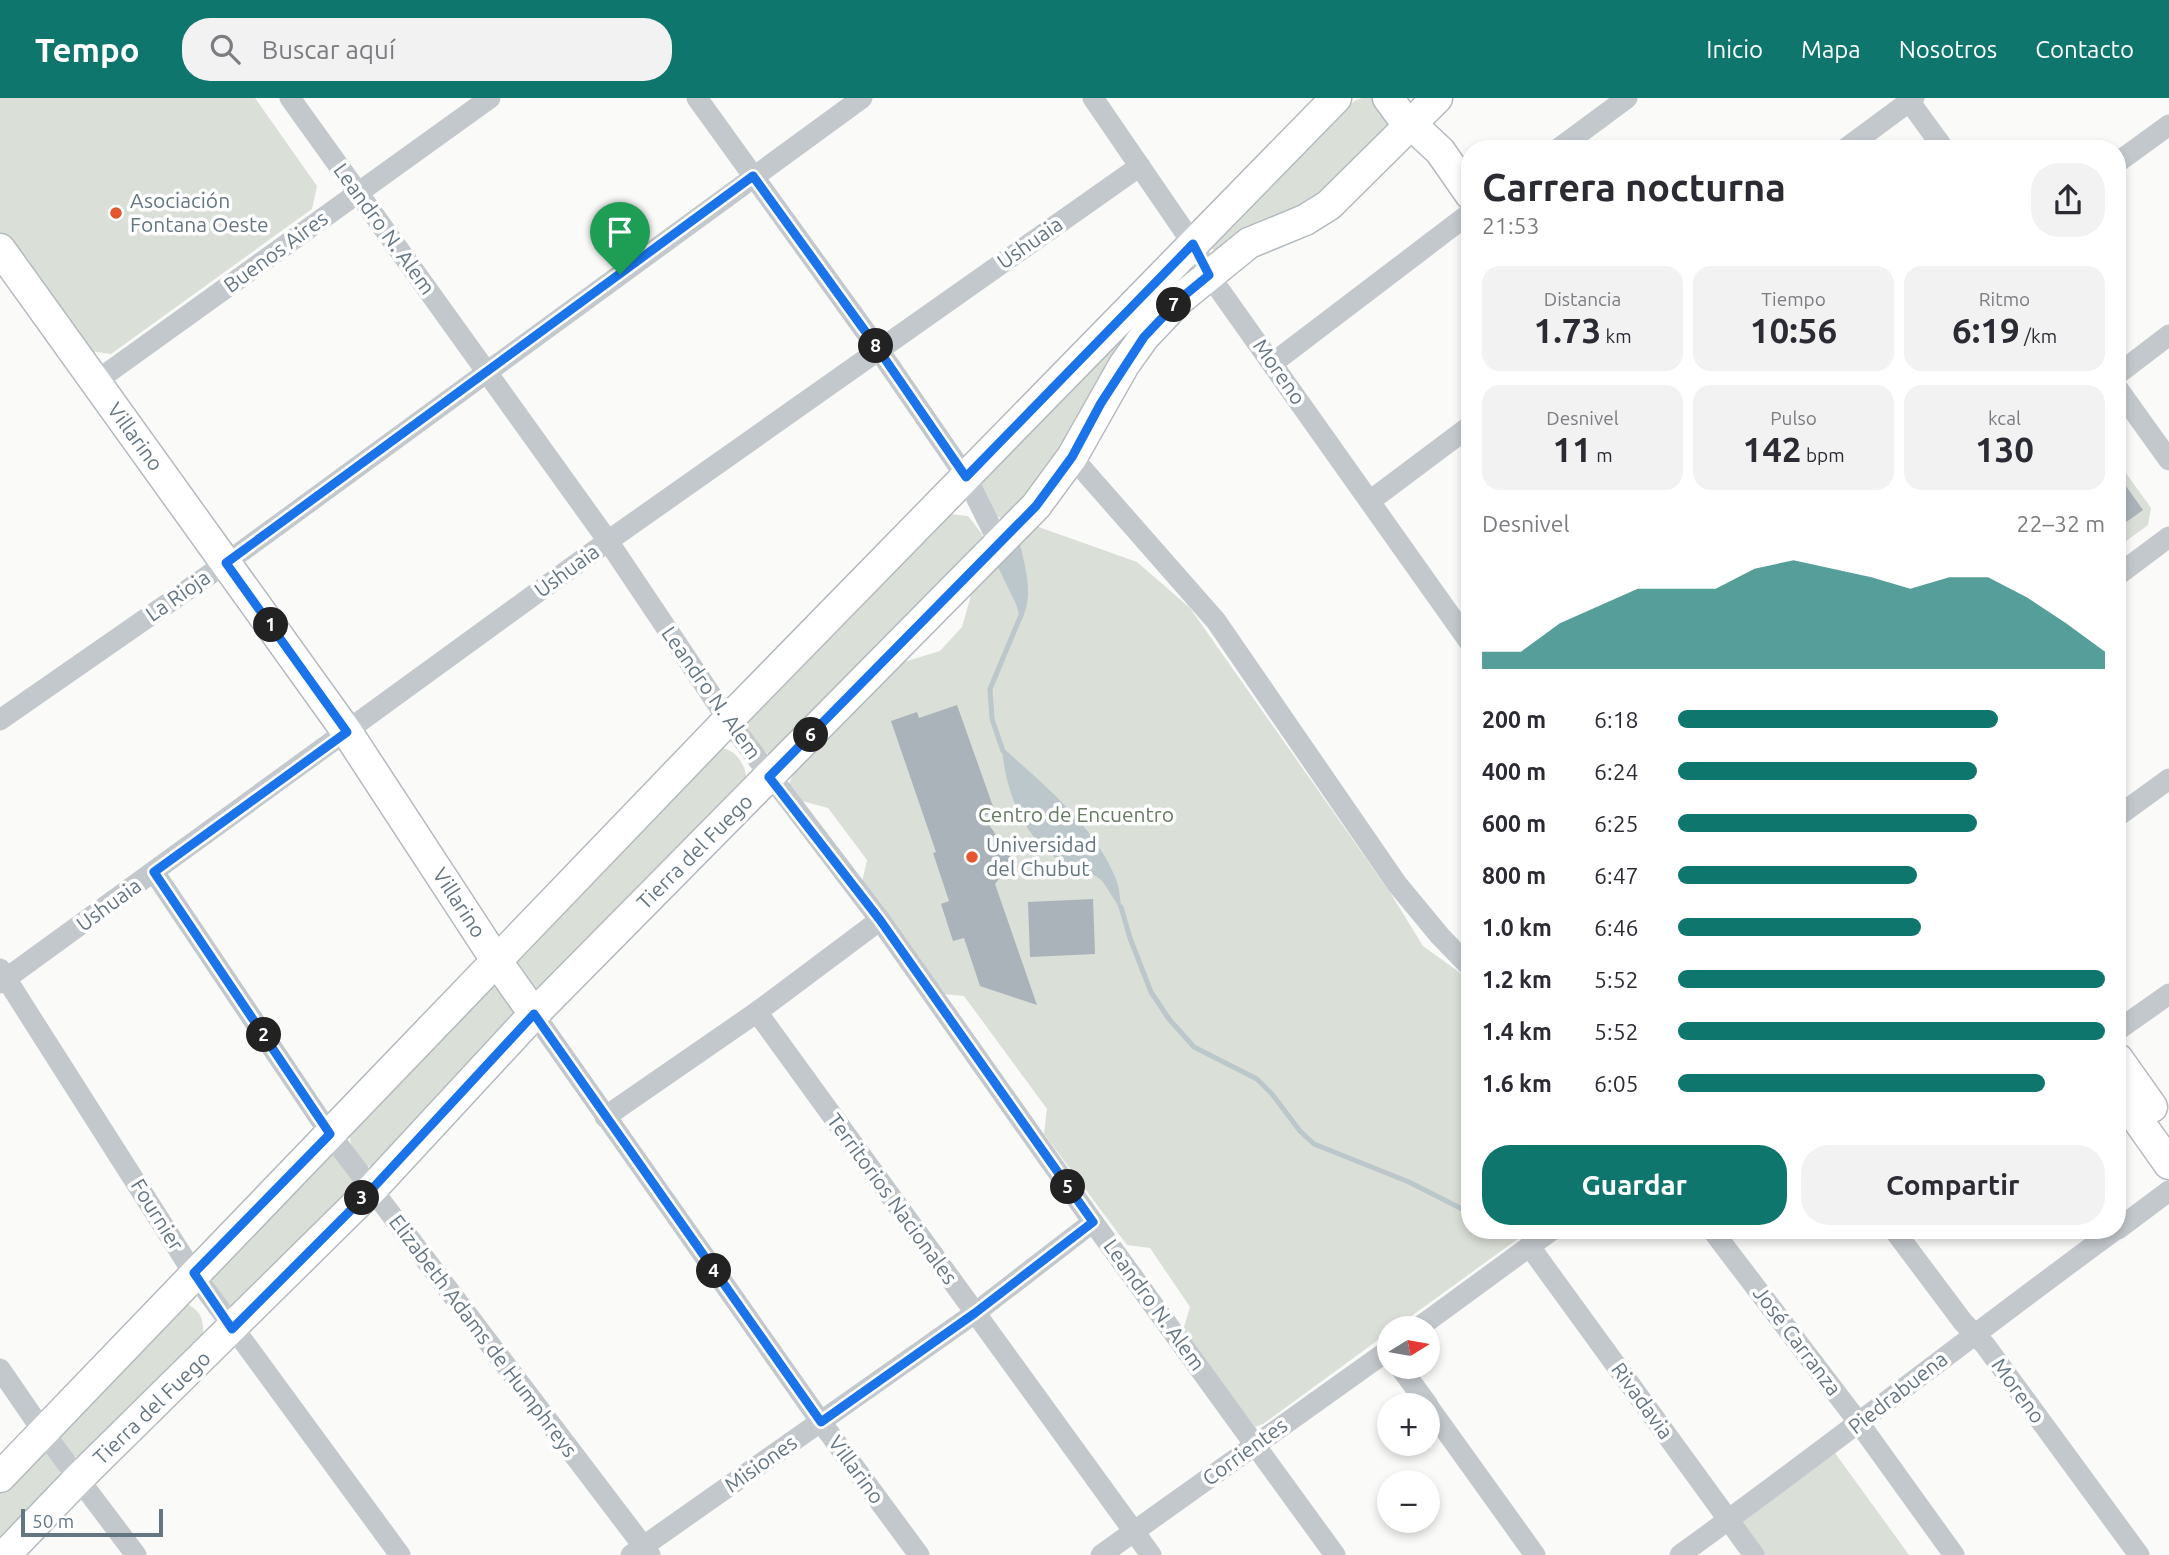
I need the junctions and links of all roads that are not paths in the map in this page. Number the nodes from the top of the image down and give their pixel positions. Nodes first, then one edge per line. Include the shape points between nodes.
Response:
1 (290, 98) edge
2 (490, 98) edge
3 (697, 98) edge
4 (862, 98) edge
5 (1093, 98) edge
6 (1336, 98) edge
7 (1388, 98) edge
8 (1627, 98) edge
9 (1435, 99) edge
10 (1910, 99) edge
11 (1412, 124) junction
12 (2169, 125) edge
13 (1570, 140) edge
14 (1857, 140) edge
15 (1938, 140) edge
16 (1461, 149) edge
17 (2126, 156) edge
18 (1140, 166) junction
19 (753, 176) junction
20 (1461, 181) edge
21 (358, 193) junction
22 (1461, 220) edge
23 (1193, 244) junction
24 (0, 249) edge
25 (1209, 275) junction
26 (2169, 335) edge
27 (878, 349) junction
28 (1273, 363) junction
29 (2126, 368) edge
30 (486, 371) junction
31 (95, 382) junction
32 (2126, 400) edge
33 (1461, 433) edge
34 (1072, 457) junction
35 (2169, 460) edge
36 (966, 477) junction
37 (1370, 501) junction
38 (2169, 537) edge
39 (608, 541) junction
40 (999, 543) junction
41 (226, 563) junction
42 (2126, 569) edge
43 (1461, 628) edge
44 (728, 719) junction
45 (0, 720) edge
46 (347, 732) junction
47 (769, 777) junction
48 (2169, 779) edge
49 (2126, 810) edge
50 (154, 872) junction
51 (880, 920) junction
52 (1461, 958) edge
53 (496, 960) junction
54 (2, 977) edge
55 (2169, 994) edge
56 (757, 1012) junction
57 (534, 1014) junction
58 (2126, 1024) edge
59 (2126, 1070) edge
60 (2126, 1103) edge
61 (605, 1117) junction
62 (2169, 1130) edge
63 (330, 1134) junction
64 (2169, 1164) edge
65 (372, 1189) junction
66 (2169, 1191) edge
67 (1093, 1222) junction
68 (2126, 1222) edge
69 (1540, 1239) edge
70 (1719, 1239) edge
71 (1901, 1239) edge
72 (2102, 1239) edge
73 (1530, 1247) junction
74 (194, 1273) junction
75 (975, 1313) junction
76 (1435, 1316) edge
77 (232, 1329) junction
78 (1974, 1334) junction
79 (1377, 1365) edge
80 (0, 1369) edge
81 (821, 1422) junction
82 (1440, 1423) edge
83 (1859, 1423) junction
84 (44, 1433) junction
85 (1256, 1443) junction
86 (0, 1477) edge
87 (78, 1479) junction
88 (1728, 1520) junction
89 (1134, 1531) junction
90 (642, 1552) edge
91 (5, 1555) edge
92 (136, 1555) edge
93 (400, 1555) edge
94 (919, 1555) edge
95 (1101, 1555) edge
96 (1151, 1555) edge
97 (1335, 1555) edge
98 (1535, 1555) edge
99 (1680, 1555) edge
100 (1754, 1555) edge
101 (1954, 1555) edge
102 (2139, 1555) edge

1 - 21 street, Leandro N. Alem
2 - 21 street, Buenos Aires
3 - 19 street
4 - 19 street, La Rioja
5 - 18 street, Moreno
6 - 23 street
7 - 11 street
8 - 13 street
9 - 11 street, Tierra del Fuego
9 - 16 street via 1441,120
10 - 14 street
10 - 15 street
11 - 20 street via 1440,151
11 - 25 street, Tierra del Fuego via 1329,205 1249,243
12 - 17 street
18 - 23 street, Moreno
18 - 27 street, Ushuaia
19 - 27 street
19 - 30 street, La Rioja
21 - 30 street, Leandro N. Alem
21 - 31 street, Buenos Aires
22 - 28 street
23 - 25 street, Moreno
23 - 36 street
24 - 31 street, Villarino
25 - 28 street, Moreno
25 - 34 street, Tierra del Fuego via 1144,337
26 - 29 street
27 - 36 street
27 - 39 street, Ushuaia
28 - 37 street, Moreno
30 - 39 street, Leandro N. Alem
30 - 41 street, La Rioja
31 - 41 street, Villarino
32 - 35 street
33 - 37 street
34 - 40 street, Tierra del Fuego via 1036,506
34 - 52 street via 1216,621 1397,884
36 - 40 street
36 - 44 street
37 - 43 street, Moreno
38 - 42 street
39 - 44 street, Leandro N. Alem
39 - 46 street, Ushuaia
40 - 47 street, Tierra del Fuego
41 - 45 street, La Rioja
41 - 46 street, Villarino
44 - 47 street, Leandro N. Alem
44 - 53 street
46 - 50 street, Ushuaia
46 - 53 street, Villarino
47 - 51 street, Leandro N. Alem
47 - 57 street, Tierra del Fuego
48 - 49 street
50 - 54 street, Ushuaia
50 - 63 street, Elizabeth Adams de Humphreys
51 - 56 street
51 - 67 street, Leandro N. Alem
53 - 57 street, Villarino
53 - 63 street
54 - 74 street, Fournier
55 - 58 street
56 - 61 street
56 - 75 street, Territorios Nacionales
57 - 61 street, Villarino
57 - 65 street, Tierra del Fuego
59 - 62 street
60 - 64 street
61 - 81 street, Villarino
63 - 65 street, Elizabeth Adams de Humphreys
63 - 74 street
65 - 77 street, Tierra del Fuego
65 - 90 street, Elizabeth Adams de Humphreys
66 - 68 street, Piedrabuena
67 - 75 street, Misiones
67 - 85 street, Leandro N. Alem
69 - 73 street
70 - 83 street, José Carranza
71 - 78 street, Moreno
72 - 78 street, Piedrabuena
73 - 76 street
73 - 88 street, Rivadavia
74 - 77 street, Fournier
74 - 84 street
75 - 81 street, Misiones
75 - 89 street, Territorios Nacionales
77 - 87 street, Tierra del Fuego
77 - 93 street, Fournier
78 - 83 street, Piedrabuena
78 - 102 street, Moreno
79 - 85 street, Corrientes
80 - 84 street
81 - 90 street, Misiones
81 - 94 street, Villarino
82 - 98 street
83 - 88 street, Piedrabuena
83 - 101 street, José Carranza
84 - 86 street
84 - 87 street
85 - 89 street, Corrientes
85 - 97 street, Leandro N. Alem
87 - 91 street, Tierra del Fuego
87 - 92 street
88 - 99 street, Piedrabuena
88 - 100 street, Rivadavia
89 - 95 street, Corrientes
89 - 96 street, Territorios Nacionales

